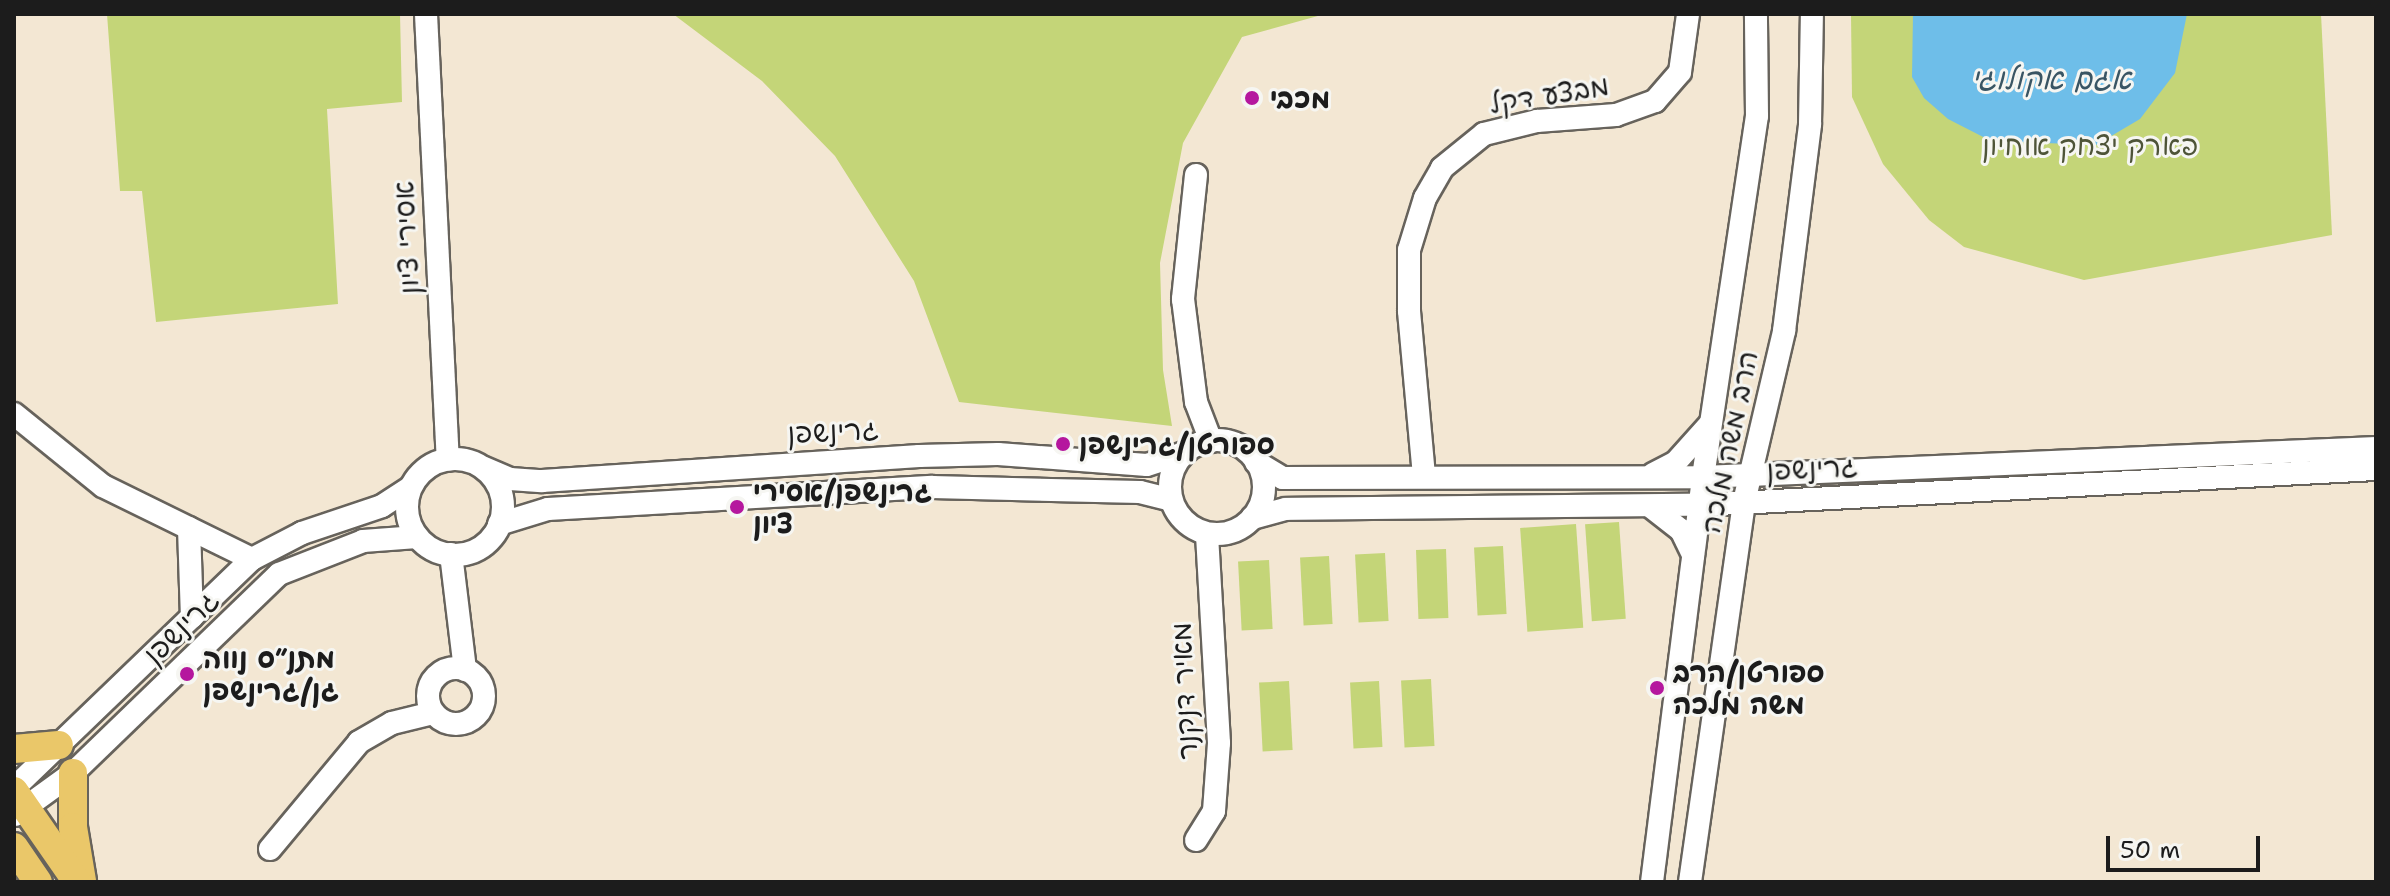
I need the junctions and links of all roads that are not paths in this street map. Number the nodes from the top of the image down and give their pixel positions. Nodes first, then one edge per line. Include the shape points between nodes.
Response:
1 (426, 14) edge
2 (1688, 14) edge
3 (1756, 14) edge
4 (1812, 14) edge
5 (1196, 175) dead end
6 (14, 414) edge
7 (1711, 423) junction
8 (1761, 429) junction
9 (1211, 441) junction
10 (2376, 448) edge
11 (1185, 453) junction
12 (448, 459) junction
13 (1256, 462) junction
14 (484, 468) junction
15 (2376, 469) edge
16 (1786, 474) junction
17 (1424, 476) junction
18 (1648, 476) junction
19 (1750, 476) junction
20 (1703, 477) junction
21 (410, 488) junction
22 (1794, 499) junction
23 (1171, 500) junction
24 (1744, 502) junction
25 (1700, 505) junction
26 (1650, 506) junction
27 (1252, 518) junction
28 (499, 524) junction
29 (189, 528) junction
30 (1207, 534) junction
31 (417, 537) junction
32 (1737, 549) junction
33 (451, 554) junction
34 (1693, 555) junction
35 (252, 559) junction
36 (192, 617) junction
37 (465, 670) junction
38 (433, 713) junction
39 (59, 745) junction
40 (14, 749) edge
41 (73, 773) junction
42 (18, 801) edge
43 (1196, 840) dead end
44 (14, 847) edge
45 (270, 849) dead end
46 (38, 882) edge
47 (80, 882) edge
48 (1652, 882) edge
49 (1690, 882) edge

1 - 12 street, אסירי ציון
2 - 17 street, מבצע דקל via 1680,72 1655,101 1616,115 1537,121 1484,134 1453,157 1430,188 1409,250 1409,311
3 - 7 street, הרב משה מלכה via 1757,116
4 - 8 street, הרב משה מלכה via 1806,154 1784,331
5 - 9 street via 1184,247 1183,299 1196,402
6 - 29 street via 103,486
7 - 18 street via 1675,463
7 - 20 street, הרב משה מלכה
8 - 16 street via 1767,456
8 - 19 street, הרב משה מלכה
9 - 11 street
9 - 13 street via 1231,442
10 - 16 street, גרינשפן
11 - 14 street, גרינשפן via 1147,465 998,454 919,456 542,481 510,479
11 - 23 street via 1171,475
12 - 14 street
12 - 21 street via 432,464
13 - 17 street via 1283,478
13 - 27 street via 1263,480 1262,500
14 - 28 street via 502,496
15 - 22 street, גרינשפן
16 - 19 street, גרינשפן
17 - 18 street
18 - 20 street
19 - 20 street, גרינשפן
19 - 24 street, הרב משה מלכה
20 - 25 street, הרב משה מלכה
21 - 31 street via 407,506
21 - 35 street, גרינשפן via 382,506 302,533
22 - 24 street, גרינשפן
22 - 32 street via 1759,515
23 - 28 street via 1140,492 932,487 548,509
23 - 30 street via 1192,528
24 - 25 street, גרינשפן
24 - 32 street, הרב משה מלכה
25 - 26 street, גרינשפן
25 - 34 street, הרב משה מלכה
26 - 27 street, גרינשפן via 1286,509
26 - 34 street via 1681,530
27 - 30 street via 1232,531
28 - 33 street via 483,546
29 - 35 street
29 - 36 street
30 - 43 street, מאיר דנקנר via 1219,756 1214,811
31 - 33 street
31 - 41 street, גרינשפן via 363,541 279,574
32 - 49 street, הרב משה מלכה
33 - 37 street
34 - 48 street, הרב משה מלכה
35 - 36 street, גרינשפן
36 - 39 street, גרינשפן
37 - 38 street via 436,676 428,693
37 - 38 street via 482,686 478,714 451,724
38 - 45 street via 392,723 359,742
39 - 40 main road
39 - 42 street, גרינשפן
41 - 42 street, גרינשפן
41 - 47 main road
42 - 47 main road
44 - 46 main road

